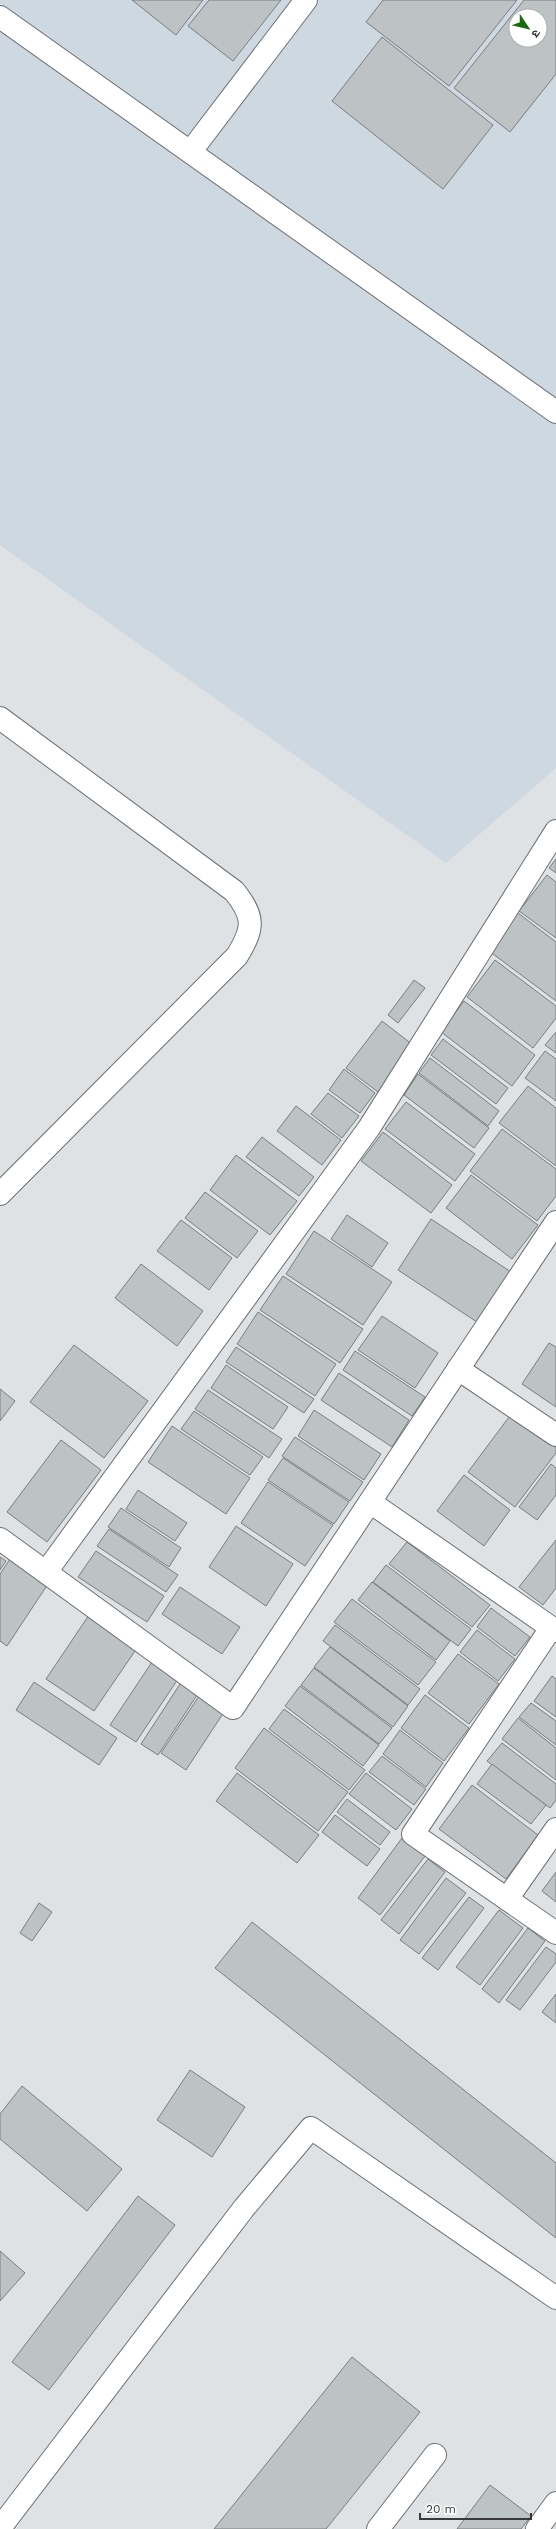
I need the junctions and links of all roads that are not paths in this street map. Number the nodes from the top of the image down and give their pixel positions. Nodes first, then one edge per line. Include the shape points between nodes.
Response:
1 (306, 0) edge
2 (0, 17) edge
3 (191, 151) junction
4 (556, 412) edge
5 (0, 718) edge
6 (556, 831) edge
7 (0, 1194) edge
8 (556, 1222) edge
9 (458, 1369) junction
10 (556, 1435) edge
11 (370, 1502) junction
12 (0, 1539) edge
13 (46, 1572) junction
14 (554, 1630) edge
15 (556, 1829) edge
16 (507, 1899) junction
17 (556, 1933) edge
18 (556, 2298) edge
19 (435, 2455) dead end
20 (556, 2503) edge
21 (0, 2528) edge
22 (378, 2529) edge
23 (537, 2529) edge

1 - 3 street
2 - 3 street
3 - 4 street
5 - 7 street via 234,891 244,903 251,920 248,938 237,956
6 - 13 street via 369,1128
8 - 9 street
9 - 10 street
9 - 11 street
11 - 13 street via 233,1708
11 - 14 street
12 - 13 street
14 - 16 street via 413,1834
15 - 16 street
16 - 17 street
18 - 21 street via 311,2128 244,2208
19 - 22 street
20 - 23 street

